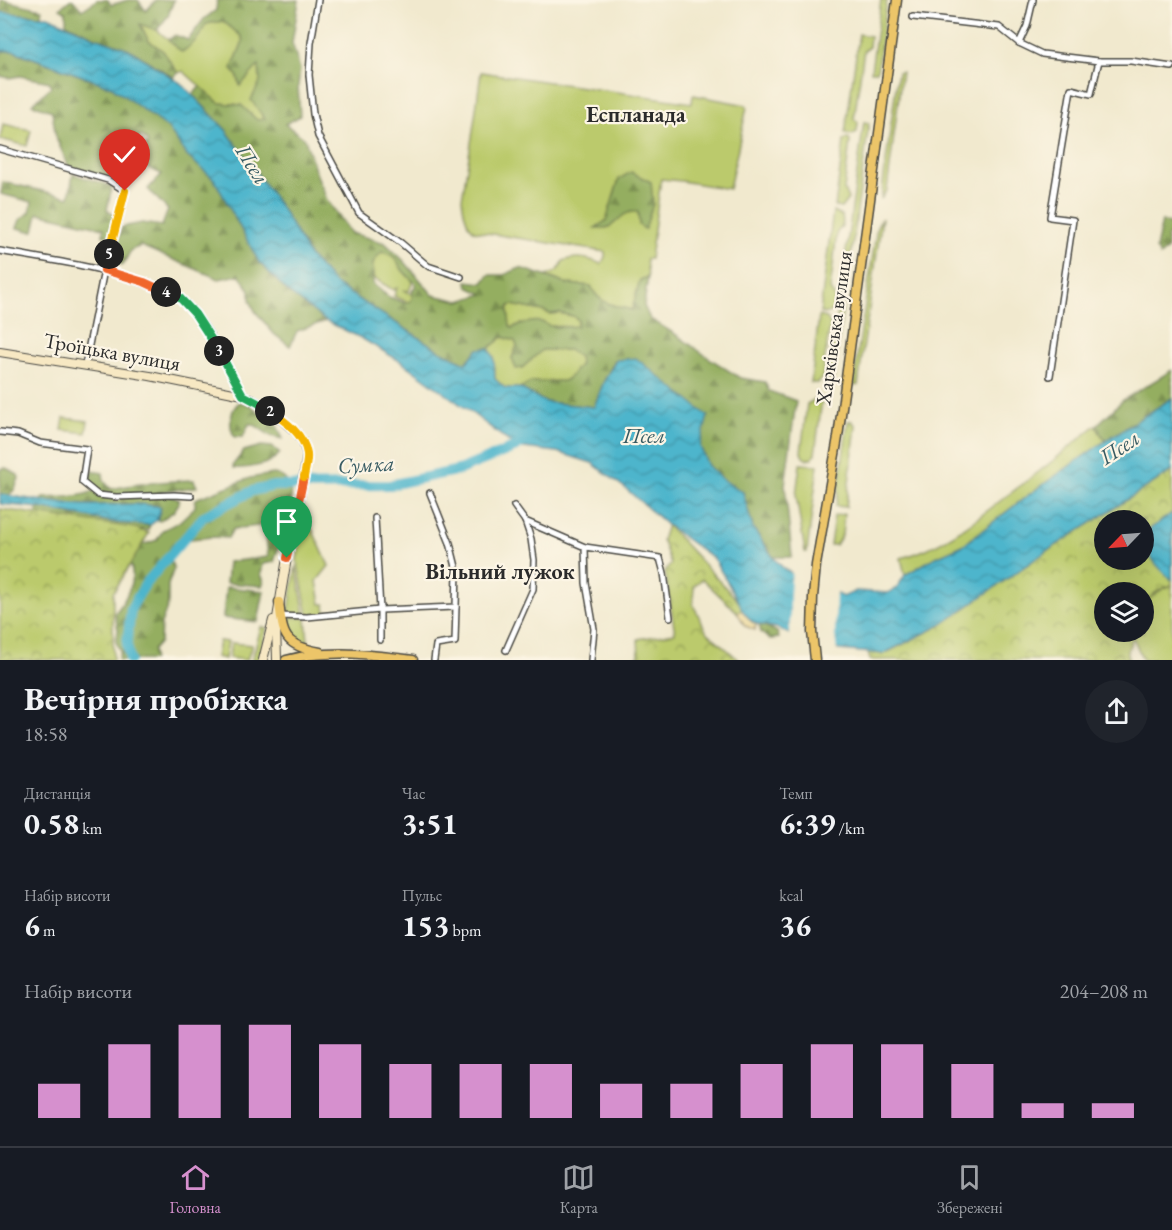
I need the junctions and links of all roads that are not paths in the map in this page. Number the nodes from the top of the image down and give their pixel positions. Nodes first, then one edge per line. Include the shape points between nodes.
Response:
1 (318, 0) edge
2 (897, 0) edge
3 (1033, 0) edge
4 (913, 17) dead end
5 (1019, 43) junction
6 (1099, 60) junction
7 (1172, 67) edge
8 (0, 150) edge
9 (0, 251) edge
10 (104, 270) junction
11 (460, 277) dead end
12 (0, 351) edge
13 (85, 365) junction
14 (1050, 376) dead end
15 (243, 395) junction
16 (0, 432) edge
17 (430, 493) dead end
18 (191, 496) dead end
19 (514, 506) dead end
20 (375, 518) dead end
21 (525, 521) junction
22 (585, 547) junction
23 (279, 602) junction
24 (456, 607) junction
25 (380, 610) junction
26 (279, 616) junction
27 (670, 617) dead end
28 (812, 632) junction
29 (380, 640) dead end
30 (506, 650) dead end
31 (330, 653) junction
32 (263, 660) edge
33 (277, 660) edge
34 (286, 660) edge
35 (409, 660) edge
36 (434, 660) edge
37 (591, 660) edge
38 (809, 660) edge
39 (815, 660) edge

1 - 11 street via 309,75 318,136 359,213 428,266
2 - 28 main road, Харківська вулиця via 838,437 816,565
3 - 5 street via 1028,26
4 - 5 street via 999,27
5 - 6 street via 1042,54
6 - 7 street
6 - 14 street via 1091,93 1071,89 1050,217 1073,220
8 - 10 street via 110,181 125,191
9 - 10 street
10 - 13 street
10 - 15 street via 180,298 213,340
12 - 13 main road, Троїцька вулиця
13 - 15 main road, Троїцька вулиця
15 - 23 main road, Троїцька вулиця via 274,413 297,433 307,455
16 - 18 street via 87,450 82,482 98,495
17 - 24 street via 457,571
19 - 21 street
20 - 25 street
21 - 22 street
21 - 30 street via 534,560 533,589
22 - 27 street via 660,558
22 - 37 street via 594,629
23 - 26 main road
23 - 32 main road, Троїцька вулиця
24 - 25 street
24 - 36 street via 455,642 435,645
25 - 26 street
25 - 29 street
26 - 31 main road via 288,638 304,648
26 - 33 main road
28 - 38 main road
28 - 39 main road, Харківська вулиця
31 - 34 main road
31 - 35 main road

